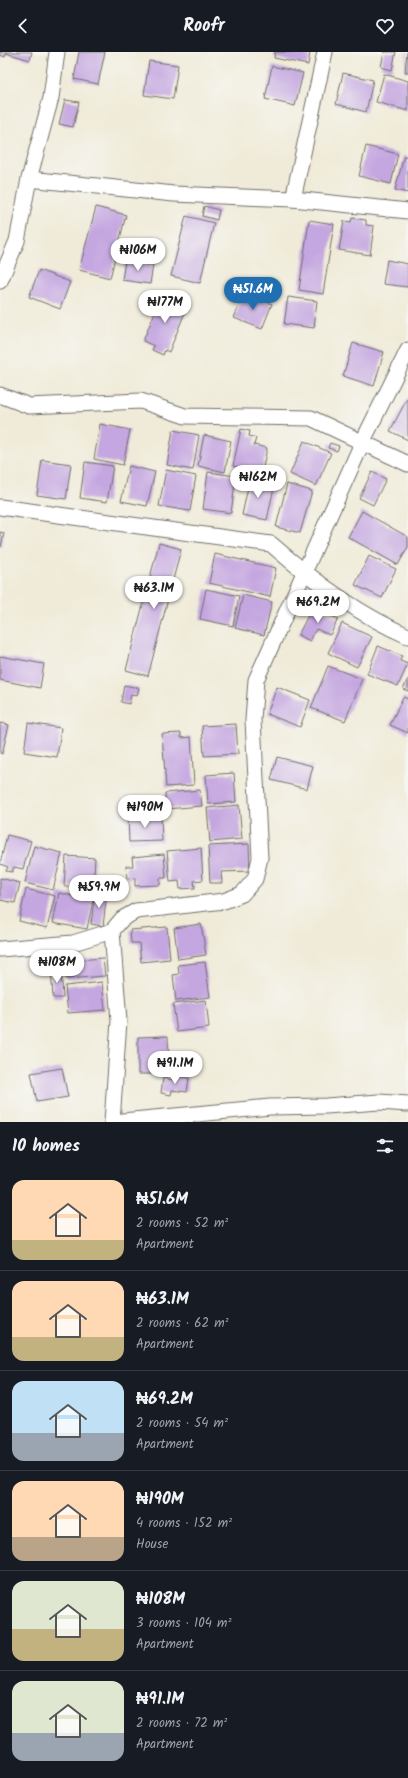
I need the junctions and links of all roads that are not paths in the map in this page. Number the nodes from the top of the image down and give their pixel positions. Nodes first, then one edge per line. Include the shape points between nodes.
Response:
1 (58, 52) edge
2 (325, 52) edge
3 (29, 179) junction
4 (293, 199) junction
5 (408, 211) edge
6 (0, 281) edge
7 (408, 350) edge
8 (0, 395) edge
9 (362, 441) junction
10 (408, 464) edge
11 (0, 507) edge
12 (303, 573) junction
13 (408, 636) edge
14 (112, 931) junction
15 (0, 949) edge
16 (408, 1104) edge
17 (112, 1122) edge

1 - 3 street via 51,98
2 - 4 street
3 - 4 street via 174,194
3 - 6 street via 17,241
4 - 5 street
7 - 9 street
8 - 9 street via 29,406 141,401 185,416 311,418
9 - 10 street
9 - 12 street
11 - 12 street via 271,544
12 - 13 street via 379,623
12 - 14 street via 256,680 253,720 260,858 255,879 242,894 224,901 136,911 122,919
14 - 15 street via 73,944
14 - 17 street via 119,1020
16 - 17 street via 379,1102 270,1107

